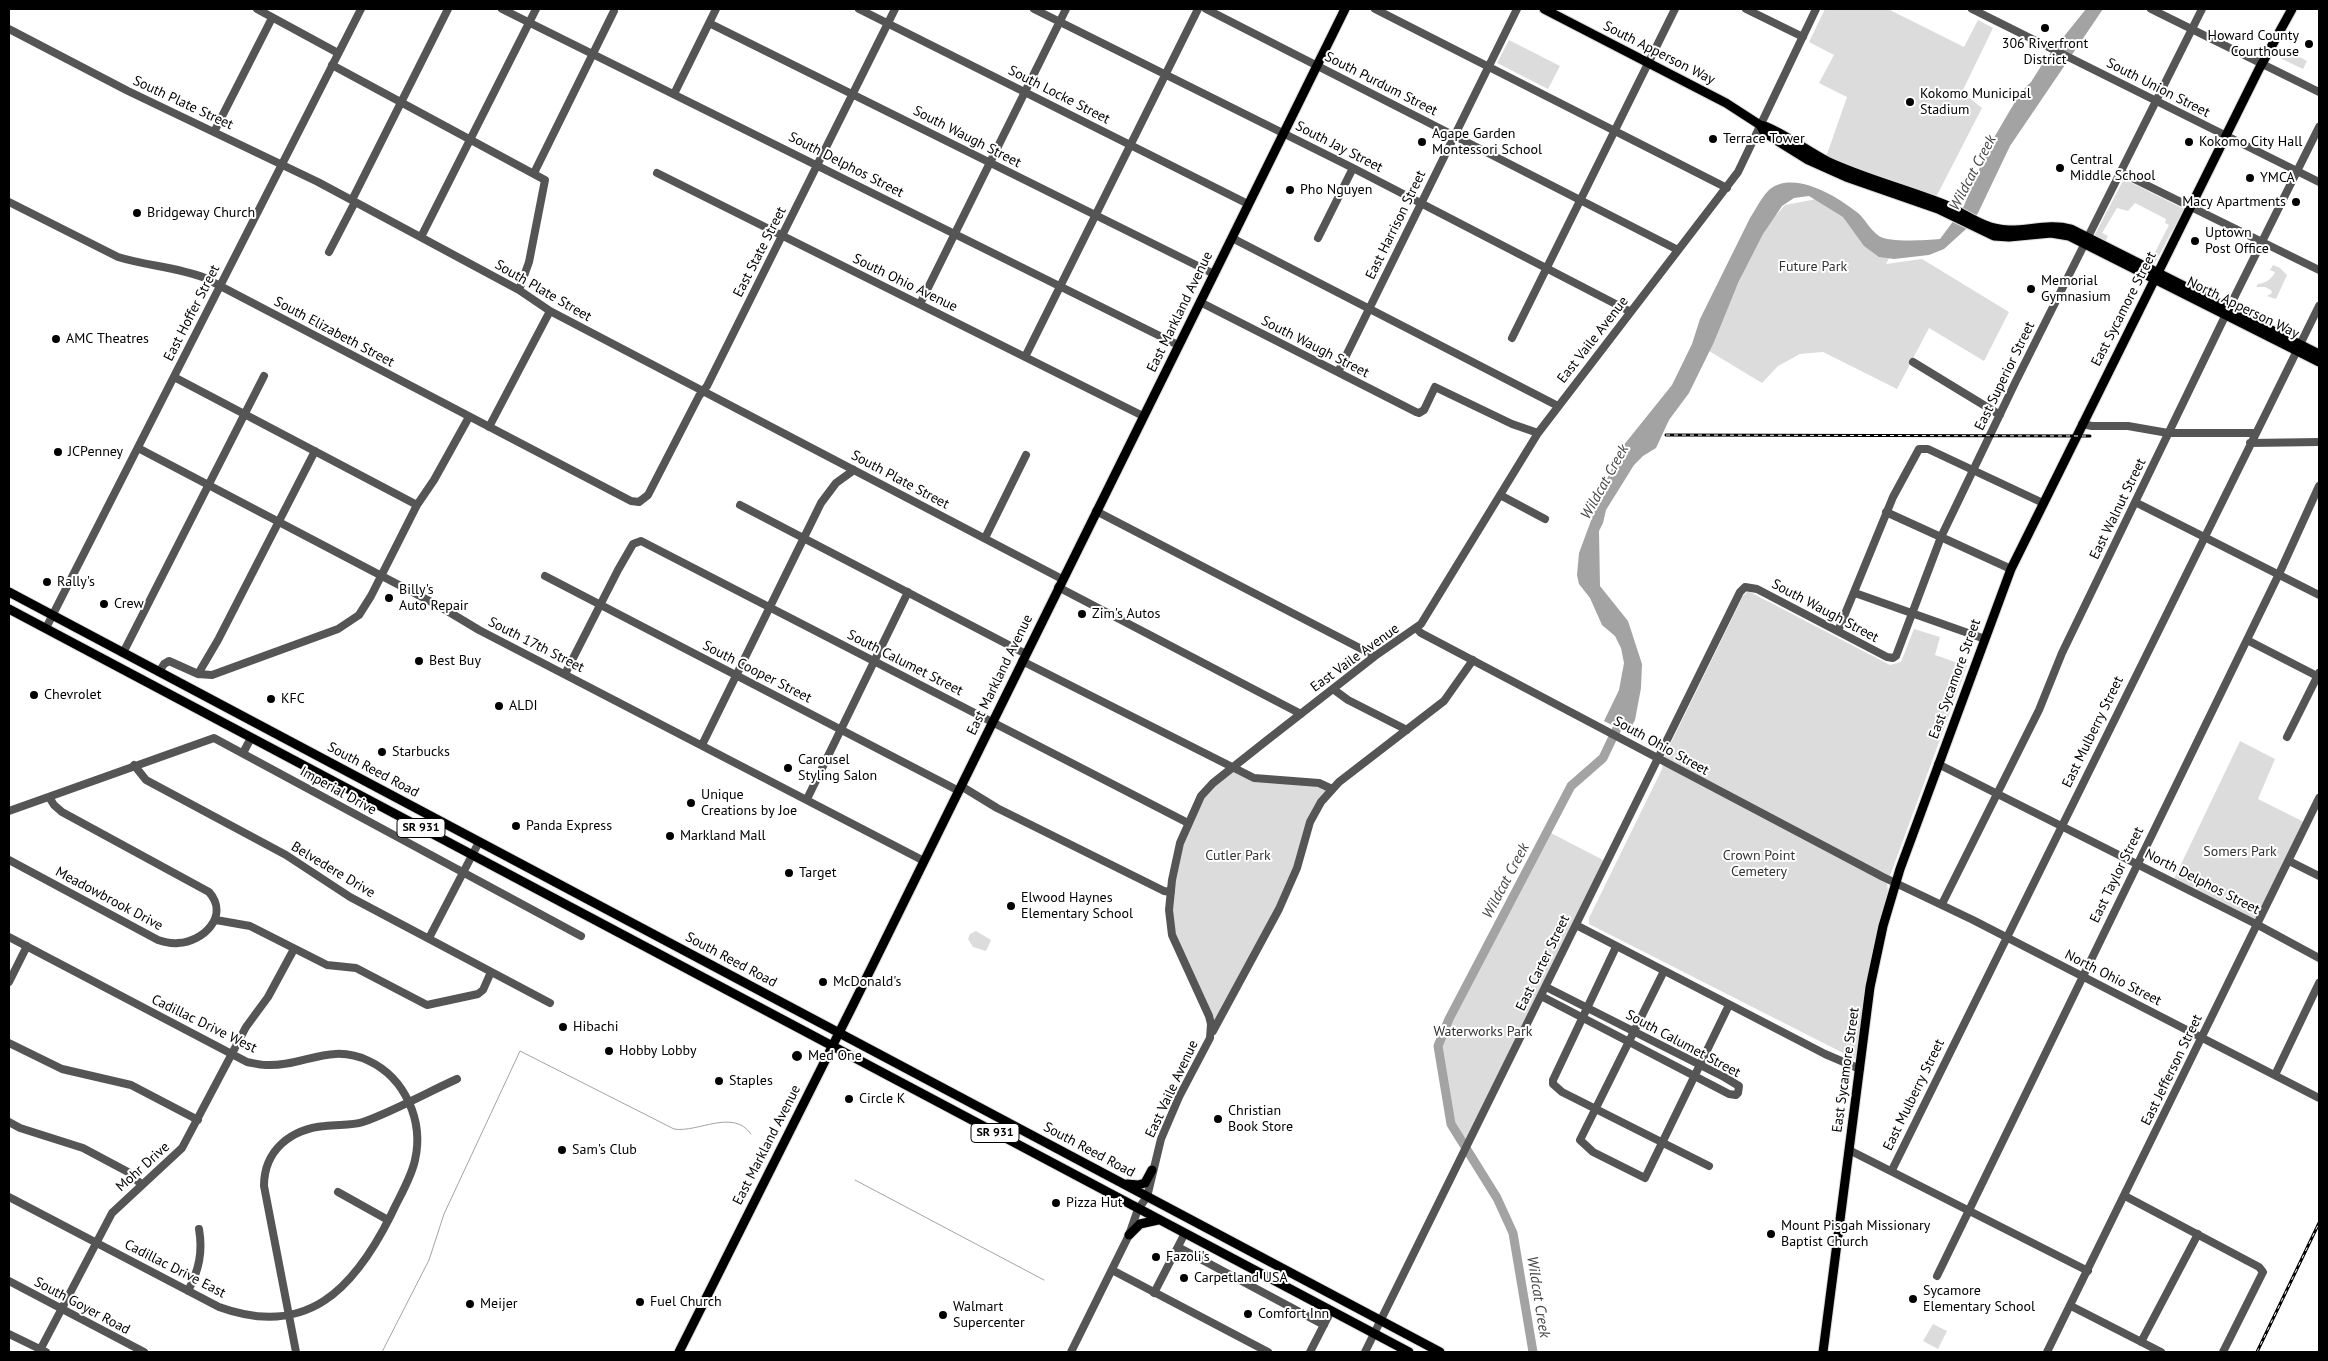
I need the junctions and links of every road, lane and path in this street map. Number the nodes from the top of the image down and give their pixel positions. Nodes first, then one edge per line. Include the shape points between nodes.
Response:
1 (257, 9) edge
2 (361, 9) edge
3 (448, 9) edge
4 (502, 9) edge
5 (536, 9) edge
6 (716, 9) edge
7 (859, 9) edge
8 (895, 9) edge
9 (1034, 9) edge
10 (1066, 9) edge
11 (1198, 9) edge
12 (1206, 9) edge
13 (1345, 9) edge
14 (1376, 9) edge
15 (1517, 9) edge
16 (1544, 9) edge
17 (1675, 9) edge
18 (1746, 9) edge
19 (1816, 9) edge
20 (1972, 9) edge
21 (2152, 9) edge
22 (2202, 9) edge
23 (2292, 9) edge
24 (614, 11) dead end
25 (272, 18) junction
26 (1060, 22) junction
27 (529, 23) junction
28 (709, 23) junction
29 (888, 23) junction
30 (2192, 28) junction
31 (9, 29) edge
32 (1803, 37) junction
33 (338, 53) junction
34 (592, 55) junction
35 (1649, 62) junction
36 (2263, 63) junction
37 (1317, 65) junction
38 (332, 66) junction
39 (1488, 66) junction
40 (1165, 74) junction
41 (1025, 92) junction
42 (2319, 92) edge
43 (674, 94) junction
44 (853, 94) junction
45 (2156, 100) junction
46 (400, 103) junction
47 (1760, 126) junction
48 (2319, 127) edge
49 (1615, 131) junction
50 (214, 132) junction
51 (1284, 133) junction
52 (1454, 135) junction
53 (2226, 136) junction
54 (470, 141) junction
55 (1130, 145) junction
56 (990, 163) junction
57 (281, 164) junction
58 (818, 165) junction
59 (1353, 168) junction
60 (2298, 171) junction
61 (2120, 172) junction
62 (534, 173) junction
63 (657, 173) dead end
64 (2319, 182) edge
65 (1726, 188) junction
66 (1581, 200) junction
67 (354, 201) junction
68 (9, 202) edge
69 (1421, 203) junction
70 (1248, 204) junction
71 (2191, 206) junction
72 (1095, 216) junction
73 (954, 233) junction
74 (782, 236) junction
75 (421, 237) junction
76 (1232, 238) junction
77 (1318, 238) dead end
78 (2086, 241) junction
79 (2262, 241) junction
80 (1678, 250) junction
81 (329, 252) dead end
82 (1546, 268) junction
83 (2319, 270) edge
84 (1214, 274) junction
85 (2156, 276) junction
86 (220, 286) junction
87 (1060, 286) junction
88 (519, 290) junction
89 (1200, 302) junction
90 (920, 304) junction
91 (2319, 306) edge
92 (1369, 308) junction
93 (550, 311) junction
94 (1630, 312) junction
95 (2227, 312) junction
96 (1512, 338) dead end
97 (1178, 345) junction
98 (2298, 347) junction
99 (2319, 354) edge
100 (1026, 357) junction
101 (1913, 362) dead end
102 (2319, 362) edge
103 (1338, 372) junction
104 (264, 376) dead end
105 (174, 377) junction
106 (703, 391) junction
107 (1558, 406) junction
108 (244, 414) junction
109 (2000, 415) junction
110 (1143, 416) junction
111 (469, 417) junction
112 (2082, 424) junction
113 (490, 427) junction
114 (1538, 433) junction
115 (2168, 433) junction
116 (2256, 433) junction
117 (2319, 442) edge
118 (2250, 443) junction
119 (138, 448) junction
120 (315, 451) junction
121 (1026, 455) dead end
122 (854, 470) junction
123 (1973, 470) junction
124 (208, 485) junction
125 (2319, 486) edge
126 (1500, 494) junction
127 (640, 502) joint
128 (2135, 502) junction
129 (2316, 502) edge
130 (2043, 503) junction
131 (417, 505) junction
132 (740, 505) dead end
133 (1096, 511) junction
134 (1886, 512) junction
135 (1545, 519) dead end
136 (278, 522) junction
137 (2204, 536) junction
138 (1941, 537) junction
139 (804, 538) junction
140 (985, 538) junction
141 (2011, 570) junction
142 (2279, 574) junction
143 (381, 576) junction
144 (545, 576) dead end
145 (1060, 583) junction
146 (1745, 587) joint
147 (9, 592) edge
148 (908, 592) junction
149 (1855, 593) junction
150 (2319, 594) edge
151 (600, 605) junction
152 (770, 606) junction
153 (9, 609) edge
154 (1912, 613) junction
155 (54, 616) junction
156 (46, 628) junction
157 (1417, 629) junction
158 (1838, 631) junction
159 (1985, 639) junction
160 (2247, 640) junction
161 (123, 653) junction
162 (1375, 656) junction
163 (1024, 657) junction
164 (1893, 658) joint
165 (1473, 660) junction
166 (874, 661) junction
167 (159, 672) junction
168 (198, 674) junction
169 (565, 674) junction
170 (736, 676) junction
171 (2319, 676) edge
172 (1333, 689) junction
173 (1300, 714) junction
174 (992, 723) junction
175 (841, 730) junction
176 (1407, 730) junction
177 (2287, 737) dead end
178 (251, 738) junction
179 (702, 745) junction
180 (243, 753) junction
181 (1658, 759) junction
182 (1938, 764) junction
183 (134, 766) junction
184 (1233, 768) junction
185 (960, 789) junction
186 (1332, 789) junction
187 (1997, 794) junction
188 (49, 796) junction
189 (2319, 798) edge
190 (807, 799) junction
191 (9, 811) edge
192 (1188, 823) junction
193 (2061, 825) junction
194 (479, 842) junction
195 (472, 855) junction
196 (9, 860) edge
197 (924, 860) junction
198 (2289, 861) junction
199 (2137, 863) junction
200 (462, 873) junction
201 (2319, 876) edge
202 (1895, 883) junction
203 (1171, 892) junction
204 (1942, 904) junction
205 (216, 920) junction
206 (1576, 925) junction
207 (2258, 925) junction
208 (581, 936) dead end
209 (9, 937) edge
210 (2006, 937) junction
211 (428, 938) junction
212 (27, 946) junction
213 (1616, 946) junction
214 (294, 949) junction
215 (2319, 958) edge
216 (1664, 971) junction
217 (491, 972) junction
218 (2082, 976) junction
219 (9, 982) edge
220 (2319, 983) edge
221 (1546, 987) junction
222 (1541, 996) junction
223 (550, 1003) dead end
224 (1730, 1005) junction
225 (1587, 1007) junction
226 (1582, 1018) junction
227 (1634, 1031) junction
228 (839, 1033) junction
229 (1210, 1038) junction
230 (2202, 1038) junction
231 (1629, 1042) junction
232 (9, 1043) edge
233 (832, 1046) junction
234 (232, 1054) junction
235 (1700, 1066) junction
236 (1860, 1069) junction
237 (2275, 1075) junction
238 (1695, 1076) junction
239 (457, 1079) dead end
240 (2319, 1098) edge
241 (409, 1100) junction
242 (1595, 1109) junction
243 (198, 1120) junction
244 (9, 1122) edge
245 (1662, 1144) junction
246 (1849, 1150) junction
247 (1708, 1166) dead end
248 (1152, 1170) junction
249 (1892, 1170) junction
250 (1120, 1182) junction
251 (142, 1185) junction
252 (338, 1192) dead end
253 (2124, 1196) junction
254 (9, 1197) edge
255 (1147, 1197) junction
256 (1138, 1209) junction
257 (1969, 1210) junction
258 (388, 1220) junction
259 (1158, 1220) junction
260 (199, 1229) dead end
261 (1185, 1233) junction
262 (2198, 1234) junction
263 (1129, 1235) junction
264 (95, 1242) junction
265 (1178, 1247) junction
266 (1112, 1270) junction
267 (2088, 1271) junction
268 (1937, 1276) dead end
269 (9, 1281) edge
270 (188, 1291) junction
271 (1154, 1293) junction
272 (2071, 1306) junction
273 (60, 1308) junction
274 (1331, 1311) junction
275 (289, 1315) junction
276 (1380, 1320) junction
277 (1324, 1325) junction
278 (9, 1333) edge
279 (1374, 1334) junction
280 (2141, 1342) junction
281 (42, 1351) edge
282 (144, 1352) edge
283 (296, 1352) edge
284 (679, 1352) edge
285 (1071, 1352) edge
286 (1268, 1352) edge
287 (1310, 1352) edge
288 (1365, 1352) edge
289 (1409, 1352) edge
290 (1440, 1352) edge
291 (1823, 1352) edge
292 (2047, 1352) edge
293 (2161, 1352) edge
294 (2223, 1352) edge

1 - 25 street
2 - 33 street, East Hoffer Street
3 - 46 street
4 - 27 street, South Delphos Street
5 - 27 street
6 - 28 street
7 - 29 street, South Locke Street
8 - 29 street, East State Street
9 - 26 street, South Jay Street
10 - 26 street
11 - 40 street
12 - 37 street, South Purdum Street
13 - 37 main road, East Markland Avenue
14 - 39 street
15 - 39 street, East Harrison Street
16 - 35 main road, South Apperson Way
17 - 35 street
18 - 32 street
19 - 32 street, East Vaile Avenue
20 - 45 street, South Union Street
21 - 30 street
22 - 30 street, East Superior Street
23 - 36 main road, East Sycamore Street
24 - 34 street
25 - 33 street
25 - 50 street
26 - 40 street, South Jay Street
26 - 41 street
27 - 34 street, South Delphos Street
27 - 54 street
28 - 43 street
28 - 44 street, South Waugh Street
29 - 41 street, South Locke Street
29 - 44 street, East State Street
30 - 36 street
30 - 45 street, East Superior Street
31 - 50 street, South Plate Street
32 - 47 street, East Vaile Avenue
33 - 38 street, East Hoffer Street
34 - 43 street, South Delphos Street
34 - 62 street
35 - 47 main road, South Apperson Way via 1726,103
35 - 49 street
36 - 42 street
36 - 53 main road, East Sycamore Street
37 - 51 main road, East Markland Avenue
37 - 52 street, South Purdum Street
38 - 46 street
38 - 57 street, East Hoffer Street
39 - 49 street
39 - 52 street, East Harrison Street
40 - 51 street, South Jay Street
40 - 55 street
41 - 55 street, South Locke Street
41 - 56 street
43 - 58 street, South Delphos Street
44 - 56 street, South Waugh Street
44 - 58 street, East State Street
45 - 53 street, South Union Street
45 - 61 street, East Superior Street
46 - 54 street
46 - 67 street
47 - 65 street, East Vaile Avenue via 1738,172
47 - 78 main road, South Apperson Way via 1768,126 1798,146 1849,171 1942,207 1984,228 2010,232 2059,226 2071,229
48 - 60 street, East Walnut Street
49 - 65 street
49 - 66 street
50 - 57 street, South Plate Street
51 - 59 street, South Jay Street
51 - 70 main road, East Markland Avenue
52 - 66 street, South Purdum Street
52 - 69 street, East Harrison Street
53 - 60 street, South Union Street
53 - 71 main road, East Sycamore Street
54 - 62 street
54 - 75 street
55 - 70 street, South Locke Street
55 - 72 street
56 - 72 street, South Waugh Street
56 - 73 street
57 - 67 street, South Plate Street
57 - 86 street, East Hoffer Street
58 - 73 street, South Delphos Street
58 - 74 street, East State Street
59 - 69 street, South Jay Street
59 - 77 street
60 - 64 street, South Union Street
60 - 79 street, East Walnut Street
61 - 71 street
61 - 78 street, East Superior Street
62 - 88 street via 545,180 527,271
63 - 74 street, South Ohio Avenue
65 - 80 street, East Vaile Avenue
66 - 80 street, South Purdum Street
66 - 82 street
67 - 75 street, South Plate Street
67 - 81 street
68 - 86 street, South Elizabeth Street via 118,257 191,273
69 - 82 street, South Jay Street
69 - 92 street, East Harrison Street
70 - 76 main road, East Markland Avenue
71 - 79 street
71 - 85 main road, East Sycamore Street
72 - 84 street, South Waugh Street
72 - 87 street
73 - 87 street, South Delphos Street
73 - 90 street
74 - 90 street, South Ohio Avenue
74 - 106 street, East State Street
75 - 88 street, South Plate Street
76 - 84 main road, East Markland Avenue
76 - 92 street
78 - 85 main road, South Apperson Way
78 - 109 street, East Superior Street
79 - 83 street
79 - 95 street, East Walnut Street
80 - 94 street, East Vaile Avenue
82 - 94 street, South Jay Street
82 - 96 street
84 - 89 main road, East Markland Avenue
85 - 95 main road, North Apperson Way
85 - 112 main road, East Sycamore Street
86 - 105 street, East Hoffer Street
86 - 111 street, South Elizabeth Street
87 - 97 street, South Delphos Street
87 - 100 street
88 - 93 street, South Plate Street
89 - 97 main road, East Markland Avenue
89 - 103 street, South Waugh Street
90 - 100 street, South Ohio Avenue
91 - 98 street, East Mulberry Street
92 - 103 street, East Harrison Street
92 - 107 street
93 - 106 street, South Plate Street
93 - 113 street
94 - 107 street, East Vaile Avenue
95 - 98 main road, North Apperson Way
95 - 115 street, East Walnut Street
97 - 110 main road, East Markland Avenue
98 - 99 main road, North Apperson Way
98 - 102 main road, North Apperson Way
98 - 116 street, East Mulberry Street
100 - 110 street, South Ohio Avenue
101 - 109 street
103 - 114 street, South Waugh Street via 1419,413 1424,410 1435,387
104 - 108 street
105 - 108 street
105 - 119 street, East Hoffer Street
106 - 122 street, South Plate Street
106 - 127 street, East State Street via 648,495
107 - 114 street, East Vaile Avenue
108 - 120 street
108 - 124 street
109 - 123 street, East Superior Street
110 - 133 main road, East Markland Avenue
111 - 113 street, South Elizabeth Street
111 - 131 street
112 - 115 street via 2128,426
112 - 130 main road, East Sycamore Street
113 - 127 street, South Elizabeth Street via 631,501
114 - 126 street, East Vaile Avenue
115 - 116 street
115 - 128 street, East Walnut Street
116 - 118 street, East Mulberry Street
117 - 118 street
118 - 137 street, East Mulberry Street
119 - 124 street, South 17th Street
119 - 155 street, East Hoffer Street
120 - 131 street
120 - 136 street
121 - 140 street
122 - 139 street via 829,490
122 - 140 street, South Plate Street
123 - 130 street
123 - 134 street via 1921,448 1914,454
123 - 138 street, East Superior Street
124 - 136 street, South 17th Street
124 - 161 street
125 - 129 street, East Taylor Street
126 - 135 street
126 - 157 street, East Vaile Avenue
128 - 137 street
128 - 187 street, East Walnut Street
129 - 142 street, East Taylor Street
130 - 141 main road, East Sycamore Street
131 - 143 street
132 - 139 street
133 - 145 main road, East Markland Avenue
133 - 162 street
134 - 138 street
134 - 149 street
136 - 143 street, South 17th Street
136 - 168 street
137 - 142 street
137 - 193 street, East Mulberry Street
138 - 141 street
138 - 154 street, East Superior Street
139 - 148 street
139 - 152 street
140 - 145 street, South Plate Street
141 - 159 main road, East Sycamore Street
142 - 150 street
142 - 160 street, East Taylor Street
143 - 168 street via 362,612 349,623 212,675
143 - 169 street, South 17th Street
144 - 151 street, South Cooper Street
145 - 163 main road, East Markland Avenue
145 - 173 street, South Plate Street
146 - 158 street, South Waugh Street via 1757,589
146 - 181 street, East Carter Street
147 - 155 main road, South Reed Road / SR 931
148 - 163 street
148 - 166 street
149 - 154 street
149 - 158 street
151 - 152 street, South Calumet Street via 628,553 636,542 645,542
151 - 169 street
151 - 170 street, South Cooper Street
152 - 166 street, South Calumet Street
152 - 170 street
153 - 156 main road, South Reed Road / SR 931
154 - 159 street
154 - 164 street, East Superior Street via 1900,648
155 - 156 street, East Hoffer Street
155 - 161 main road, South Reed Road / SR 931
156 - 178 main road, South Reed Road / SR 931
157 - 162 street, East Vaile Avenue
157 - 165 street, South Ohio Street
158 - 164 street, South Waugh Street
159 - 182 main road, East Sycamore Street
160 - 171 street
160 - 199 street, East Taylor Street
161 - 167 main road, South Reed Road / SR 931
162 - 172 street, East Vaile Avenue
163 - 174 main road, East Markland Avenue
163 - 184 street
165 - 176 street via 1450,695
165 - 181 street, South Ohio Street
166 - 174 street, South Calumet Street
166 - 175 street
167 - 168 street via 169,661
167 - 194 main road, South Reed Road / SR 931
169 - 179 street, South 17th Street
170 - 175 street, South Cooper Street
170 - 179 street
171 - 177 street
172 - 173 street, East Vaile Avenue
172 - 176 street via 1343,698
173 - 184 street, East Vaile Avenue
174 - 185 main road, East Markland Avenue
174 - 192 street, South Calumet Street
175 - 185 street, South Cooper Street
175 - 190 street
176 - 186 street
178 - 180 street
178 - 195 main road, South Reed Road / SR 931
179 - 190 street, South 17th Street
180 - 183 street, Imperial Drive via 216,739 207,739
180 - 200 street, Imperial Drive
181 - 202 street, South Ohio Street
181 - 206 street, East Carter Street
182 - 187 street, North Delphos Street
182 - 202 main road, East Sycamore Street
183 - 188 street
183 - 211 street, Belvedere Drive via 146,780 286,855 350,897
184 - 186 street via 1254,778 1319,783
184 - 192 street, East Vaile Avenue via 1204,792
185 - 197 main road, East Markland Avenue
185 - 203 street, South Cooper Street
186 - 229 street via 1310,822 1279,909
187 - 193 street, North Delphos Street
187 - 204 street, East Walnut Street
188 - 191 street
188 - 205 street via 62,812 210,892 216,904
189 - 198 street, East Jefferson Street
190 - 197 street, South 17th Street
192 - 203 street, East Vaile Avenue via 1176,858
193 - 199 street, North Delphos Street
193 - 210 street, East Mulberry Street
194 - 195 street
194 - 228 main road, South Reed Road / SR 931
195 - 200 street
195 - 233 main road, South Reed Road / SR 931
196 - 205 street, Meadowbrook Drive via 158,940 179,944 194,939
197 - 228 main road, East Markland Avenue
198 - 201 street
198 - 207 street, East Jefferson Street
199 - 207 street, North Delphos Street
199 - 218 street, East Taylor Street
200 - 208 street, Imperial Drive
200 - 211 street
202 - 204 street, North Ohio Street
202 - 236 main road, East Sycamore Street via 1874,966
203 - 229 street, East Vaile Avenue via 1172,935 1209,1016
204 - 210 street, North Ohio Street
205 - 214 street via 250,926
206 - 213 street
206 - 221 street, East Carter Street
207 - 215 street, North Delphos Street
207 - 230 street, East Jefferson Street
209 - 212 street, Cadillac Drive West
210 - 218 street, North Ohio Street
210 - 249 street, East Mulberry Street
211 - 217 street, Belvedere Drive
212 - 219 street
212 - 234 street, Cadillac Drive West
213 - 216 street
213 - 225 street
214 - 217 street via 327,965 356,968 430,1005 478,994
214 - 234 street, Mohr Drive via 268,998 246,1027
216 - 224 street
216 - 227 street
217 - 223 street, Belvedere Drive
218 - 230 street, North Ohio Street
218 - 257 street, East Taylor Street
220 - 237 street
221 - 222 street, East Carter Street
221 - 225 street, South Calumet Street
222 - 226 street, South Calumet Street
222 - 276 street, East Carter Street
224 - 235 street
224 - 236 street
225 - 226 street
225 - 227 street, South Calumet Street
226 - 231 street, South Calumet Street
226 - 242 street via 1553,1080 1555,1087
227 - 231 street
227 - 235 street, South Calumet Street
228 - 233 main road, East Markland Avenue
228 - 250 main road, South Reed Road / SR 931
229 - 248 street, East Vaile Avenue via 1161,1139
230 - 237 street, North Ohio Street
230 - 253 street, East Jefferson Street
231 - 238 street, South Calumet Street
231 - 242 street
232 - 243 street via 62,1069 131,1085
233 - 256 main road, South Reed Road / SR 931
233 - 284 main road, East Markland Avenue
234 - 241 street, Cadillac Drive West via 247,1062 265,1065 326,1054 357,1056 388,1073
234 - 243 street, Mohr Drive
235 - 238 street
235 - 238 street, South Calumet Street via 1739,1086 1738,1093 1729,1094
236 - 246 main road, East Sycamore Street
237 - 240 street, North Ohio Street
238 - 245 street
239 - 241 street
241 - 258 street, Cadillac Drive West via 416,1121 417,1152 409,1178
241 - 275 street via 363,1122 302,1129 274,1151 268,1162 264,1186
242 - 245 street
242 - 245 street via 1580,1140 1593,1152 1645,1178
243 - 251 street, Mohr Drive via 182,1148
244 - 251 street via 83,1148 128,1172
245 - 247 street
246 - 249 street
246 - 291 main road, East Sycamore Street
248 - 250 main road via 1145,1183
248 - 255 street, East Vaile Avenue
249 - 257 street
250 - 255 main road, South Reed Road / SR 931
251 - 264 street, Mohr Drive via 112,1213
252 - 258 street
253 - 262 street
253 - 267 street, East Jefferson Street
254 - 264 street, Cadillac Drive East
255 - 256 street, East Vaile Avenue
255 - 276 main road, South Reed Road / SR 931
256 - 259 main road, South Reed Road / SR 931
256 - 263 street, East Vaile Avenue
257 - 267 street
257 - 268 street, East Taylor Street
258 - 275 street, Cadillac Drive East via 358,1271 344,1286 327,1299
259 - 261 main road, South Reed Road / SR 931
259 - 263 main road via 1140,1224
260 - 270 street via 201,1259
261 - 265 street
261 - 274 main road, South Reed Road / SR 931
262 - 280 street
262 - 294 street via 2263,1272
263 - 266 street, East Vaile Avenue
264 - 270 street, Cadillac Drive East
264 - 273 street, Mohr Drive
265 - 271 street
265 - 277 street
266 - 271 street
266 - 285 street, East Vaile Avenue
267 - 272 street, East Jefferson Street
269 - 273 street, South Goyer Road
270 - 275 street, Cadillac Drive East via 235,1313
271 - 286 street
272 - 280 street
272 - 292 street, East Jefferson Street
273 - 281 street, Mohr Drive
273 - 282 street, South Goyer Road
274 - 277 street
274 - 279 main road, South Reed Road / SR 931
275 - 283 street
276 - 279 street, East Carter Street
276 - 290 main road, South Reed Road / SR 931
277 - 287 street
278 - 281 street
279 - 288 street, East Carter Street
279 - 289 main road, South Reed Road / SR 931
280 - 293 street

